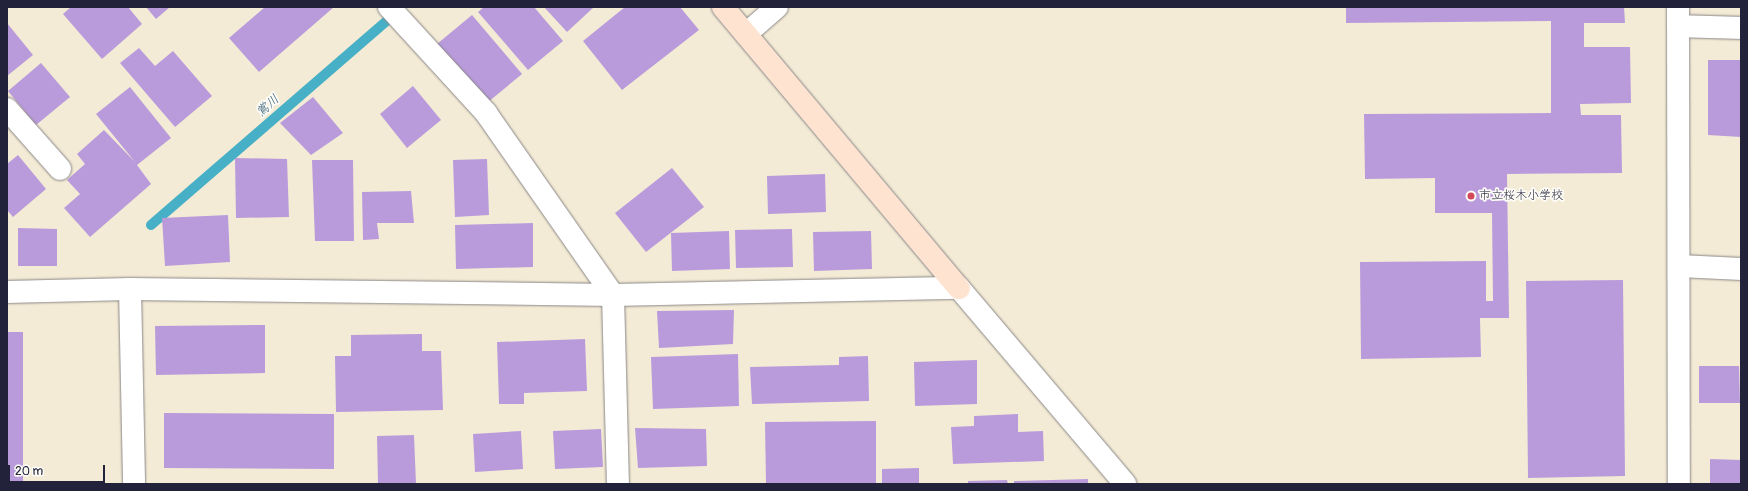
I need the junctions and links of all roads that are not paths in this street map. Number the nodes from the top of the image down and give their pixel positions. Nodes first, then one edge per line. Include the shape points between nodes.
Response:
1 (389, 7) edge
2 (723, 7) edge
3 (777, 7) edge
4 (1678, 17) edge
5 (1741, 28) edge
6 (746, 34) junction
7 (7, 109) edge
8 (60, 170) dead end
9 (1680, 266) junction
10 (1741, 269) edge
11 (958, 288) junction
12 (130, 289) junction
13 (7, 292) edge
14 (613, 295) junction
15 (134, 484) edge
16 (618, 484) edge
17 (1125, 484) edge
18 (1679, 484) edge

1 - 14 street via 486,113
2 - 6 street
3 - 6 street
4 - 5 street
4 - 9 street
6 - 11 street
7 - 8 street
9 - 10 street
9 - 18 street
11 - 14 street
11 - 17 street
12 - 13 street
12 - 14 street
12 - 15 street
14 - 16 street

